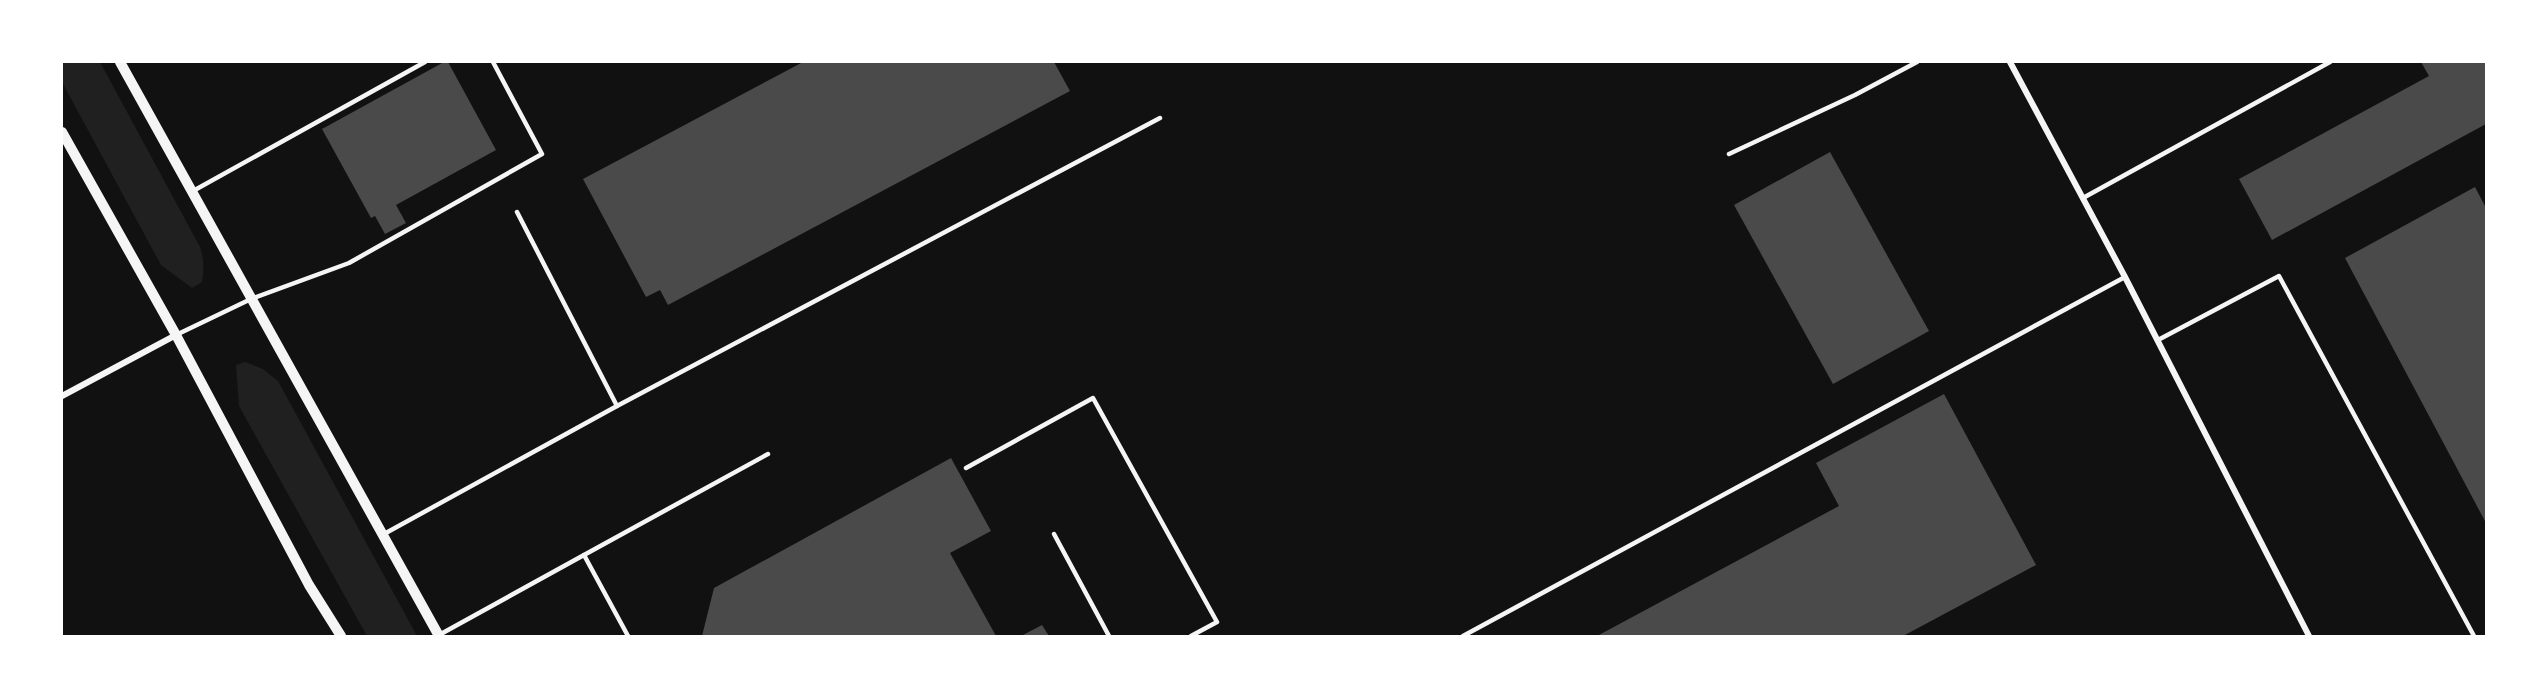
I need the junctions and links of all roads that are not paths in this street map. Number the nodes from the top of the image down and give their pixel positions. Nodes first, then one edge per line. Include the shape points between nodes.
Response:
1 (120, 62) edge
2 (425, 62) edge
3 (493, 62) edge
4 (1917, 62) edge
5 (2010, 62) edge
6 (2330, 62) edge
7 (1160, 118) dead end
8 (62, 132) edge
9 (1729, 153) dead end
10 (193, 191) junction
11 (2083, 198) junction
12 (517, 212) dead end
13 (2125, 277) junction
14 (251, 299) junction
15 (176, 335) junction
16 (2158, 340) junction
17 (62, 396) edge
18 (617, 406) junction
19 (768, 454) dead end
20 (966, 468) dead end
21 (1054, 534) dead end
22 (382, 535) junction
23 (584, 555) junction
24 (341, 636) edge
25 (439, 636) edge
26 (628, 636) edge
27 (1109, 636) edge
28 (1191, 636) edge
29 (1463, 636) edge
30 (2309, 636) edge
31 (2474, 636) edge

1 - 10 street
2 - 10 lane
3 - 14 lane via 542,154 349,263
4 - 9 lane via 1856,95
5 - 11 street
6 - 11 lane
7 - 18 lane
8 - 15 street
10 - 14 street
11 - 13 street
12 - 18 lane
13 - 16 street
13 - 29 lane
14 - 15 lane
14 - 22 street
15 - 17 street
15 - 24 street via 309,585
16 - 30 street
16 - 31 lane via 2279,276
18 - 22 lane
19 - 23 lane
20 - 28 lane via 1094,398 1217,622
21 - 27 lane
22 - 25 street
23 - 25 lane
23 - 26 lane

